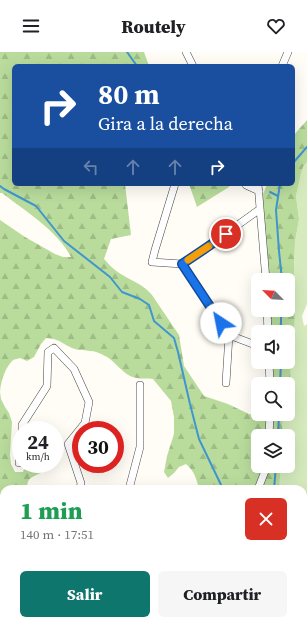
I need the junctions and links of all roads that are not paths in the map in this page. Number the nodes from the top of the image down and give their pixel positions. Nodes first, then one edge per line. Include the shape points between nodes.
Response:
1 (186, 52) edge
2 (288, 52) edge
3 (192, 64) edge
4 (283, 64) edge
5 (174, 186) edge
6 (258, 187) edge
7 (260, 208) junction
8 (182, 264) junction
9 (265, 273) edge
10 (229, 335) junction
11 (251, 343) edge
12 (226, 383) dead end
13 (140, 385) dead end
14 (25, 421) edge
15 (264, 473) edge
16 (82, 485) edge
17 (130, 485) edge
18 (259, 485) edge

1 - 3 street
2 - 4 street
5 - 8 street via 152,262
6 - 7 street
7 - 8 street
7 - 9 street
8 - 10 street
10 - 11 street
10 - 12 street
13 - 17 street via 140,447
14 - 16 street via 47,386 48,352 54,348 74,369 89,402 85,423 68,444
15 - 18 street

